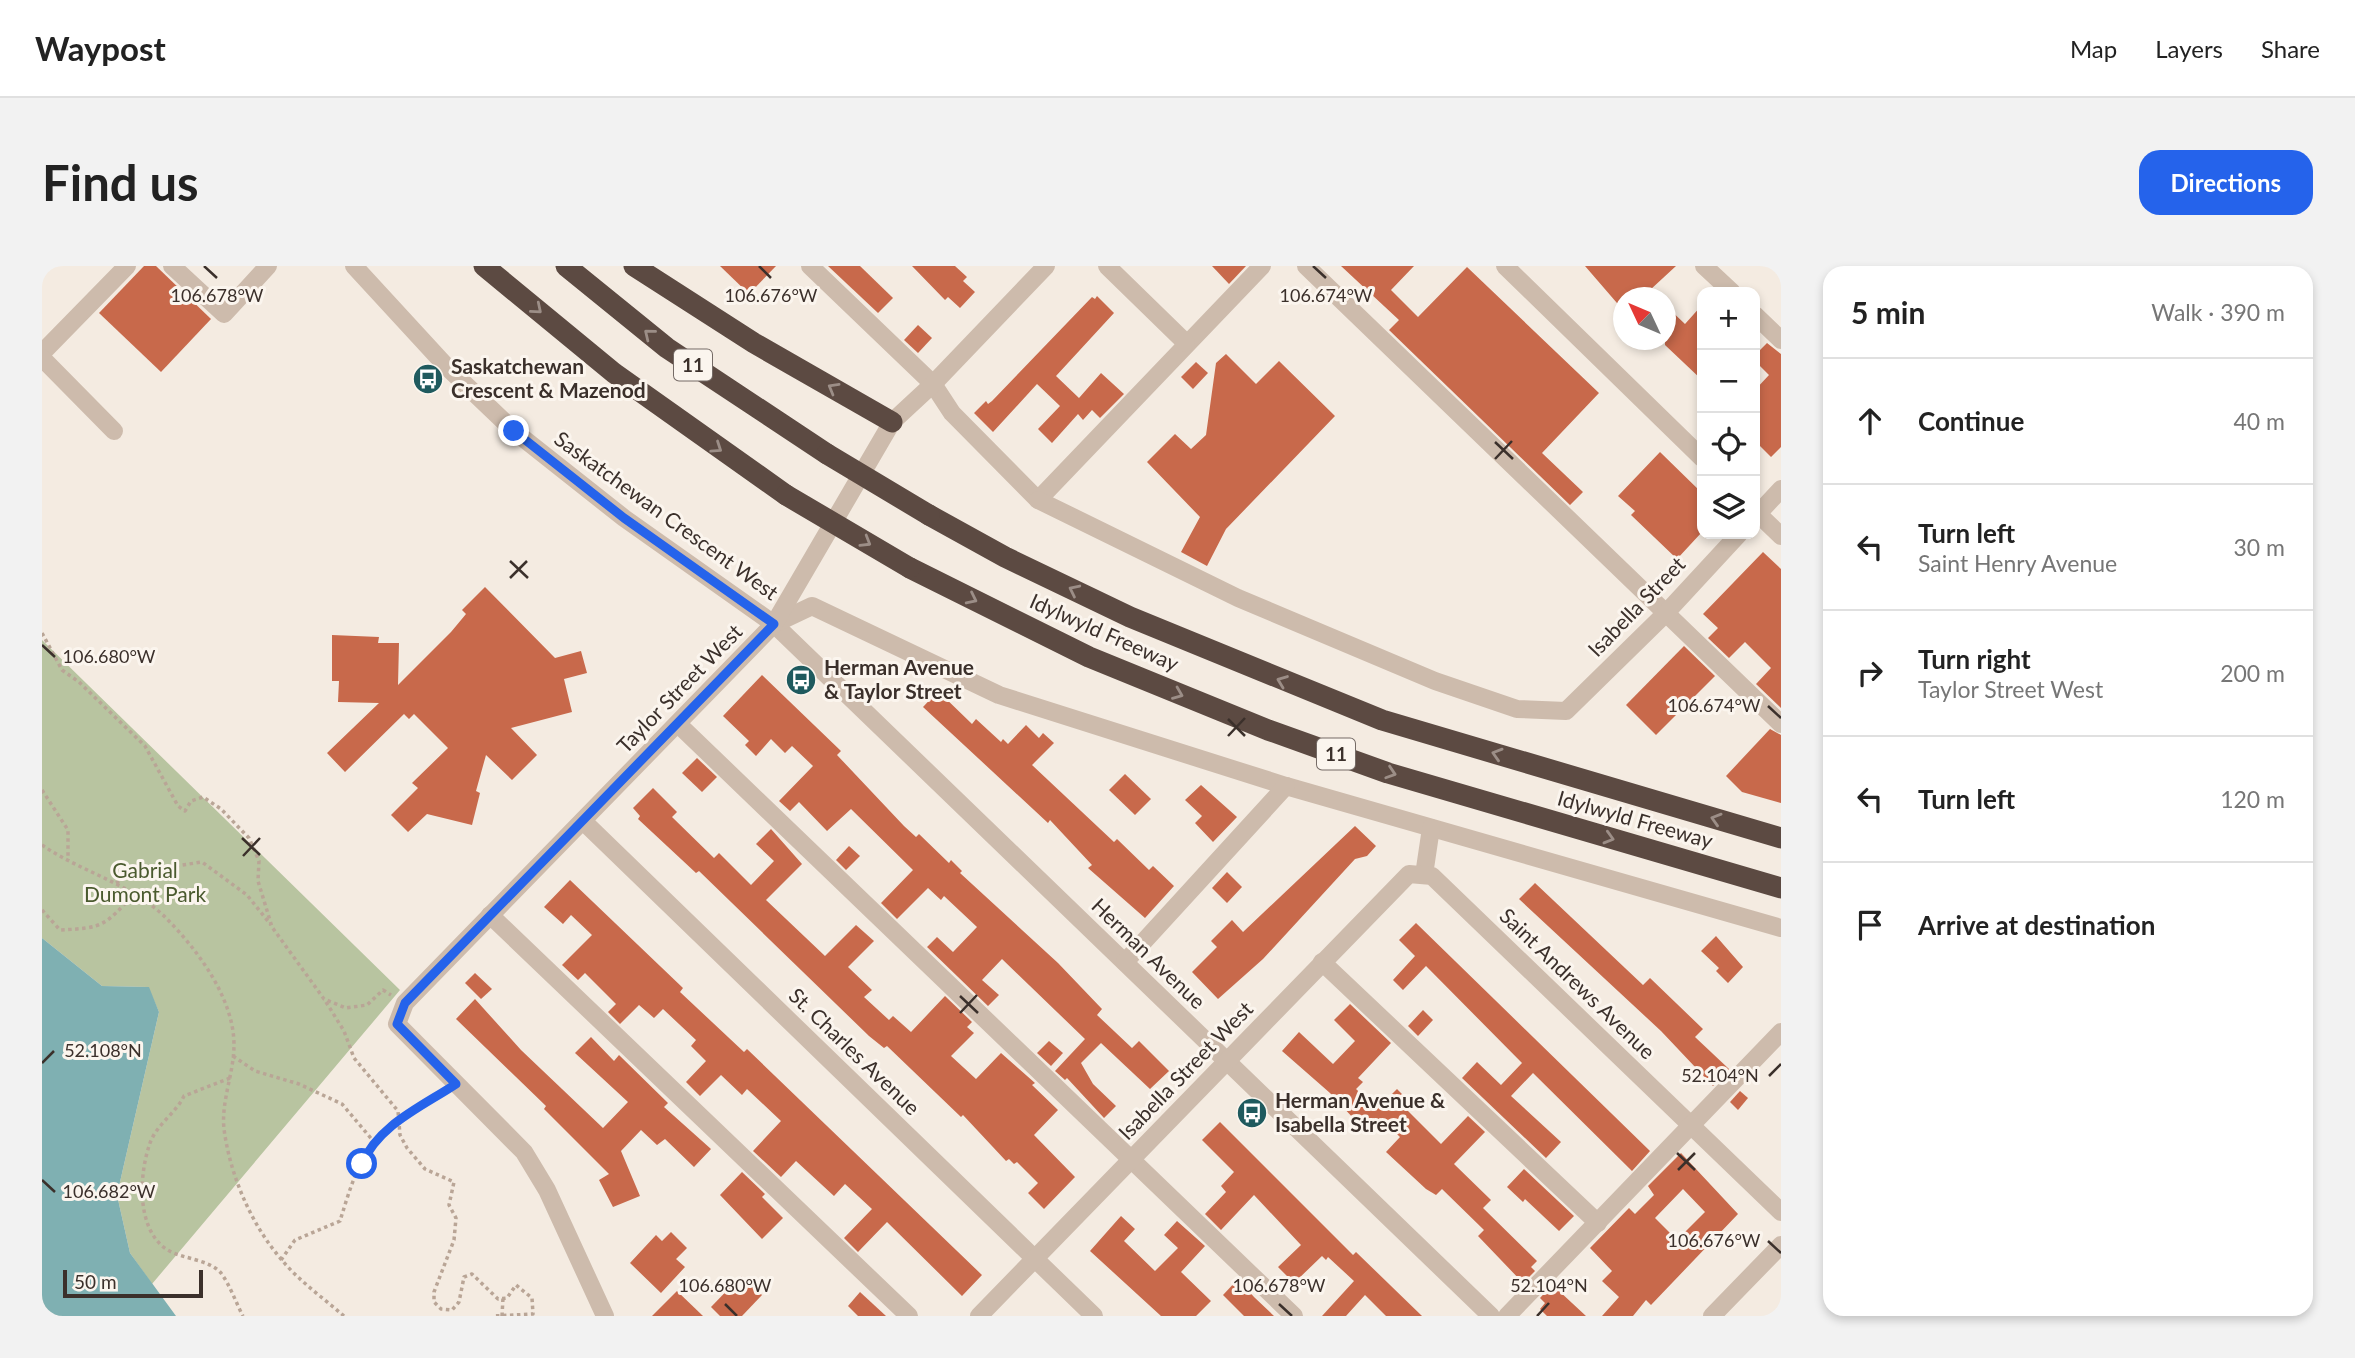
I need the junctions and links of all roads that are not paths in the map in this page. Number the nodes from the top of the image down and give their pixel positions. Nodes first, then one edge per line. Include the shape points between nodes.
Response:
1 (127, 266) edge
2 (172, 266) edge
3 (268, 266) edge
4 (354, 266) edge
5 (484, 266) edge
6 (566, 266) edge
7 (634, 266) edge
8 (810, 266) edge
9 (1107, 266) edge
10 (1262, 266) edge
11 (1306, 266) edge
12 (1505, 266) edge
13 (1704, 266) edge
14 (1036, 269) edge
15 (1727, 287) edge
16 (1760, 320) edge
17 (1781, 340) edge
18 (1186, 343) junction
19 (42, 355) edge
20 (933, 384) junction
21 (892, 422) junction
22 (114, 431) dead end
23 (1697, 453) edge
24 (1781, 489) edge
25 (1038, 500) junction
26 (1760, 510) edge
27 (1760, 518) edge
28 (1781, 536) edge
29 (1734, 539) edge
30 (1665, 614) junction
31 (774, 624) junction
32 (678, 724) junction
33 (1781, 724) edge
34 (1286, 786) junction
35 (583, 821) junction
36 (1432, 828) junction
37 (1781, 838) edge
38 (1428, 876) junction
39 (1781, 888) edge
40 (490, 915) junction
41 (1781, 928) edge
42 (1125, 962) junction
43 (1322, 962) junction
44 (1781, 1031) edge
45 (1227, 1062) junction
46 (1692, 1126) junction
47 (1132, 1160) junction
48 (1781, 1212) edge
49 (1598, 1223) junction
50 (1781, 1245) edge
51 (1035, 1259) junction
52 (605, 1316) edge
53 (909, 1316) edge
54 (979, 1316) edge
55 (1094, 1316) edge
56 (1294, 1316) edge
57 (1491, 1316) edge
58 (1507, 1316) edge
59 (1712, 1316) edge

1 - 19 street
2 - 3 street via 224,314
4 - 31 street, Saskatchewan Crescent West via 447,367 514,431 624,518
5 -> 39 highway, Idylwyld Freeway / 11, bridge via 614,373 786,495 910,568 1089,657 1388,773
37 -> 6 highway, Idylwyld Freeway / 11, bridge via 1382,720 1130,617 1005,557 828,454 667,348
21 -> 7 highway via 754,343
8 - 20 street
9 - 18 street
10 - 18 street
11 - 30 street
12 - 23 street
13 - 15 street
14 - 20 street, Taylor Street West
16 - 17 street
18 - 25 street
19 - 22 street
20 - 21 street, Taylor Street West
20 - 25 street via 952,413
21 - 31 street, Taylor Street West
24 - 26 street
25 - 30 street, Isabella Street via 1238,598 1435,681 1517,709 1566,711
27 - 28 street
29 - 30 street, Isabella Street
30 - 33 street
31 - 32 street, Taylor Street West
31 - 34 street via 812,606 999,695
31 - 42 street, Herman Avenue
32 - 35 street, Taylor Street West
32 - 47 street
34 - 36 street
34 - 42 street
35 - 40 street, Taylor Street West
35 - 51 street, St. Charles Avenue
36 - 38 street
36 - 41 street
38 - 43 street, Isabella Street West via 1409,874
38 - 46 street, Saint Andrews Avenue
40 - 52 street, Taylor Street West via 405,1003 397,1024 524,1152 547,1190
40 - 53 street
42 - 45 street, Herman Avenue
43 - 45 street, Isabella Street West
43 - 49 street
44 - 46 street
45 - 47 street, Isabella Street West
45 - 57 street, Herman Avenue
46 - 48 street, Saint Andrews Avenue
46 - 49 street
47 - 51 street, Isabella Street West
47 - 56 street
49 - 58 street
50 - 59 street
51 - 54 street, Isabella Street West
51 - 55 street, St. Charles Avenue

